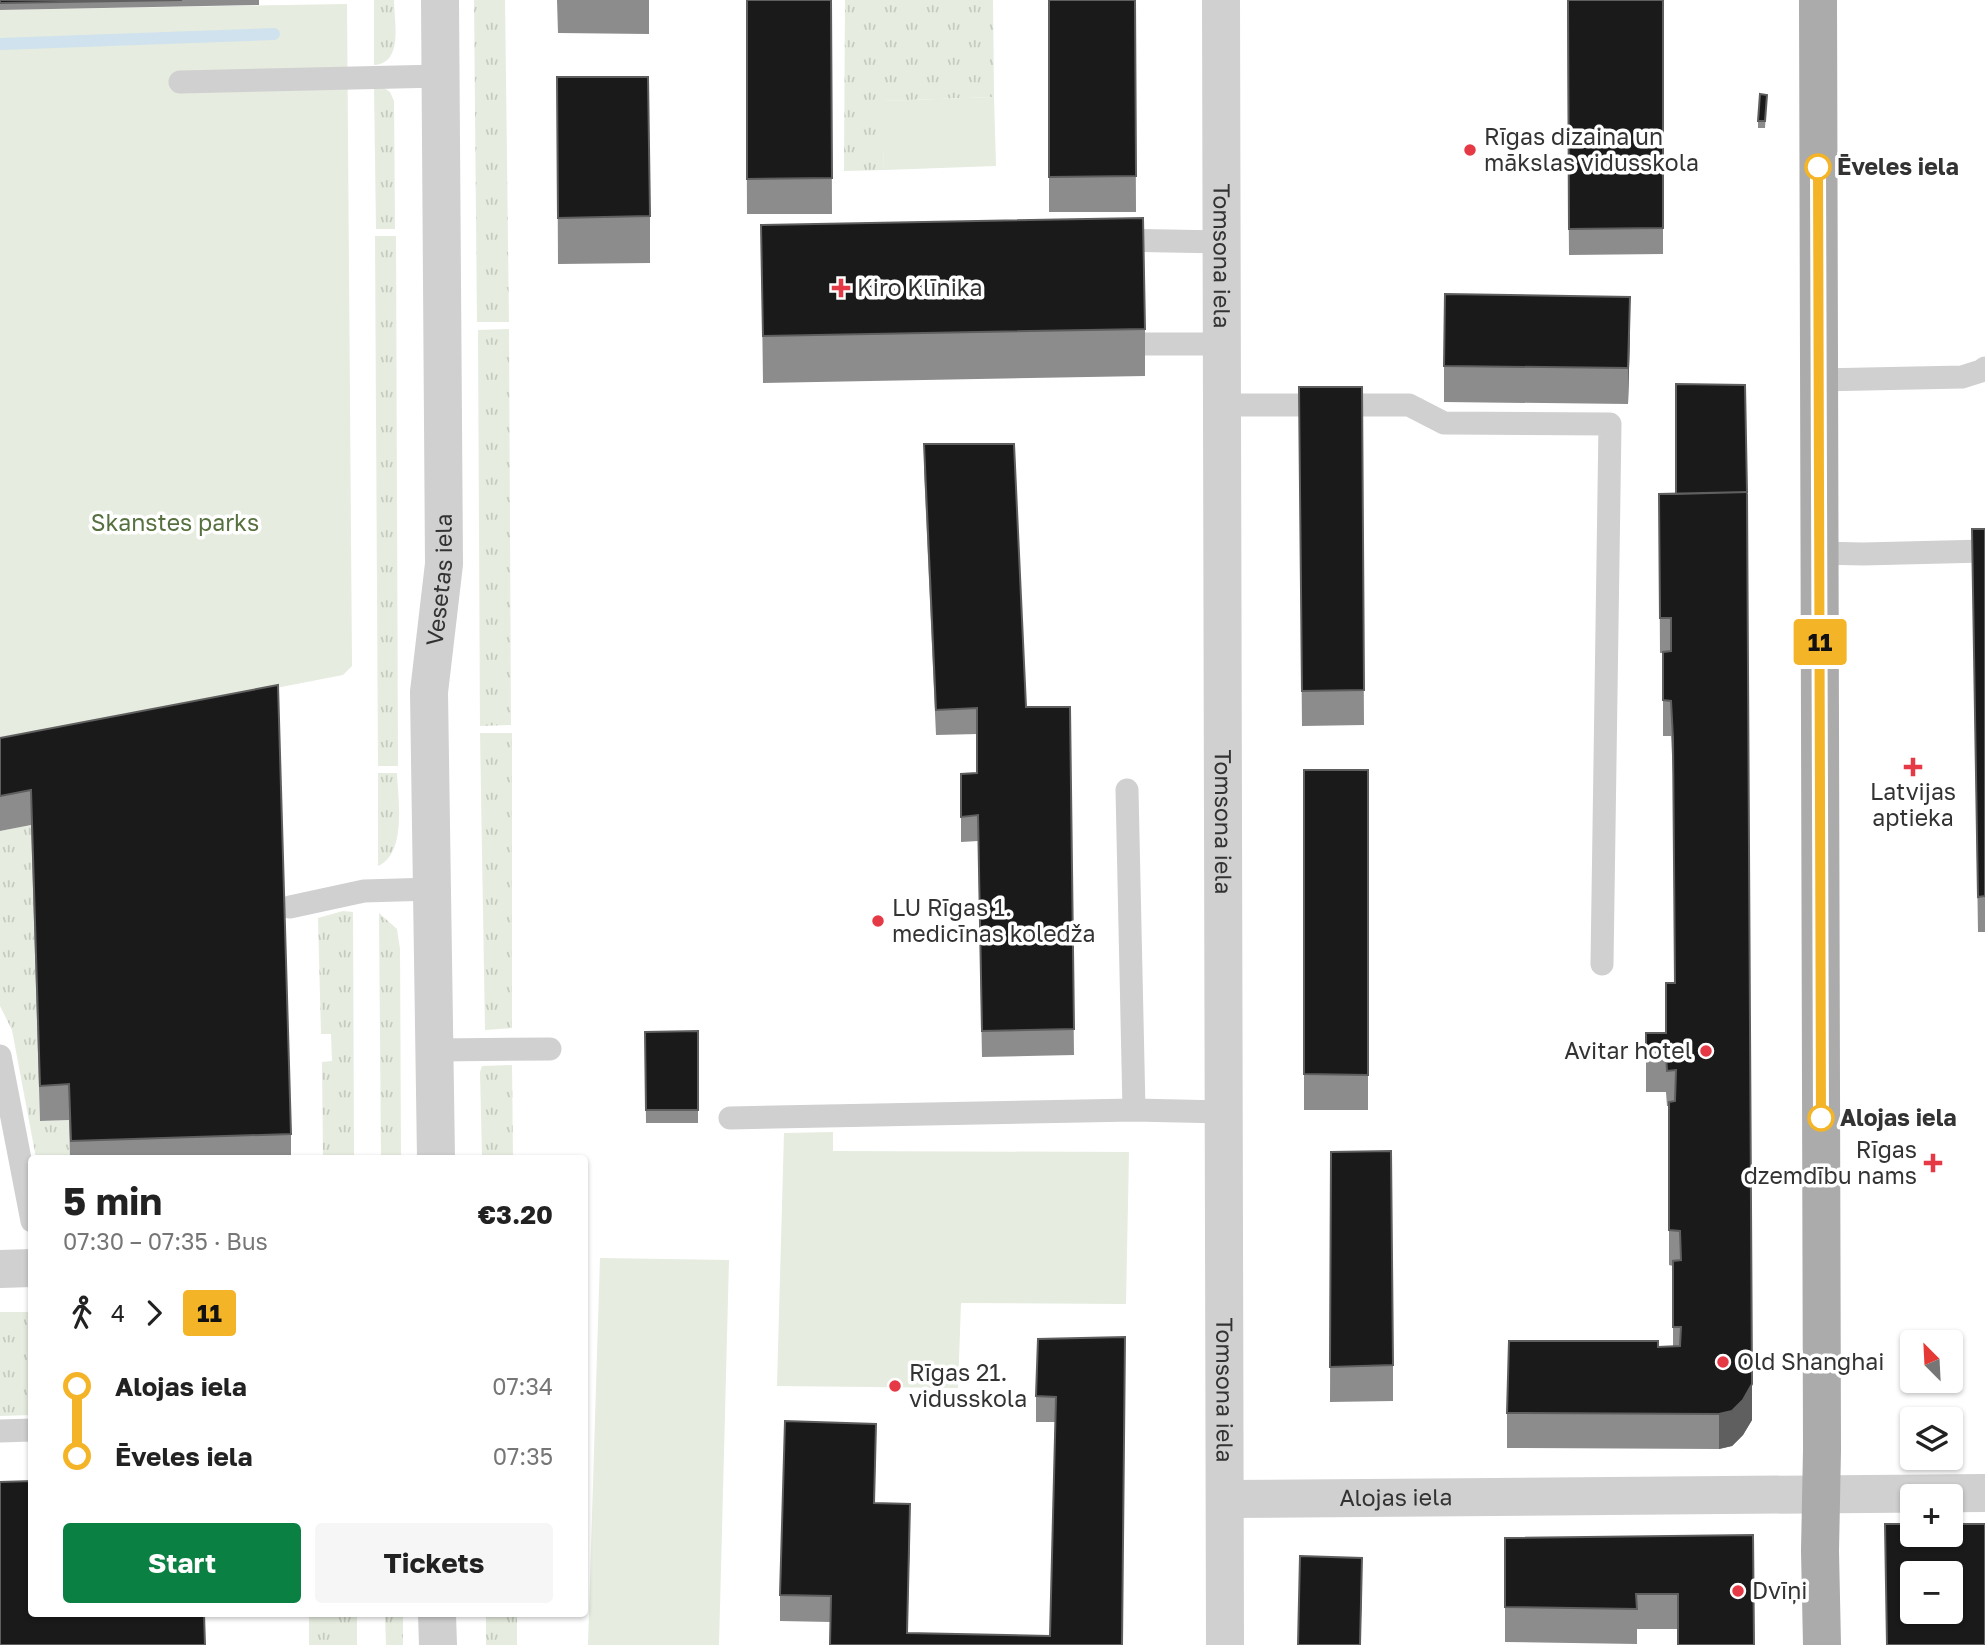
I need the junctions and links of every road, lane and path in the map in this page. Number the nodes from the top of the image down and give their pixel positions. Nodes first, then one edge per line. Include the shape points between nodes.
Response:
1 (440, 0) edge
2 (1221, 0) edge
3 (1818, 0) edge
4 (441, 76) junction
5 (180, 82) dead end
6 (1099, 240) edge
7 (1223, 242) junction
8 (1144, 344) edge
9 (1223, 344) junction
10 (1985, 368) edge
11 (1819, 380) junction
12 (1224, 405) junction
13 (1985, 551) edge
14 (1819, 553) junction
15 (1127, 790) dead end
16 (433, 889) junction
17 (290, 907) dead end
18 (1602, 964) dead end
19 (550, 1049) dead end
20 (435, 1050) junction
21 (0, 1056) edge
22 (1134, 1110) junction
23 (1224, 1112) junction
24 (730, 1118) dead end
25 (436, 1155) edge
26 (28, 1200) edge
27 (28, 1268) edge
28 (0, 1269) edge
29 (28, 1430) edge
30 (0, 1431) edge
31 (1985, 1493) edge
32 (1822, 1496) junction
33 (1226, 1499) junction
34 (437, 1617) edge
35 (438, 1645) edge
36 (1226, 1645) edge
37 (1822, 1645) edge

1 - 4 street, Vesetas iela
2 - 7 street, Tomsona iela
3 - 11 main road
4 - 5 lane
4 - 16 street, Vesetas iela via 444,564 429,692
6 - 7 lane
7 - 9 street, Tomsona iela
8 - 9 lane
9 - 12 street, Tomsona iela
10 - 11 lane via 1952,377
11 - 14 main road
12 - 18 lane via 1409,405 1444,423 1610,424
12 - 23 street, Tomsona iela
13 - 14 lane
14 - 32 main road
15 - 22 lane
16 - 17 lane via 364,891
16 - 20 street, Vesetas iela
19 - 20 lane
20 - 25 street, Vesetas iela
21 - 26 lane
22 - 23 lane
22 - 24 lane
23 - 33 street, Tomsona iela
27 - 28 street
29 - 30 lane
31 - 32 street, Alojas iela
32 - 33 street, Alojas iela
32 - 37 main road
33 - 36 street, Tomsona iela
34 - 35 street

